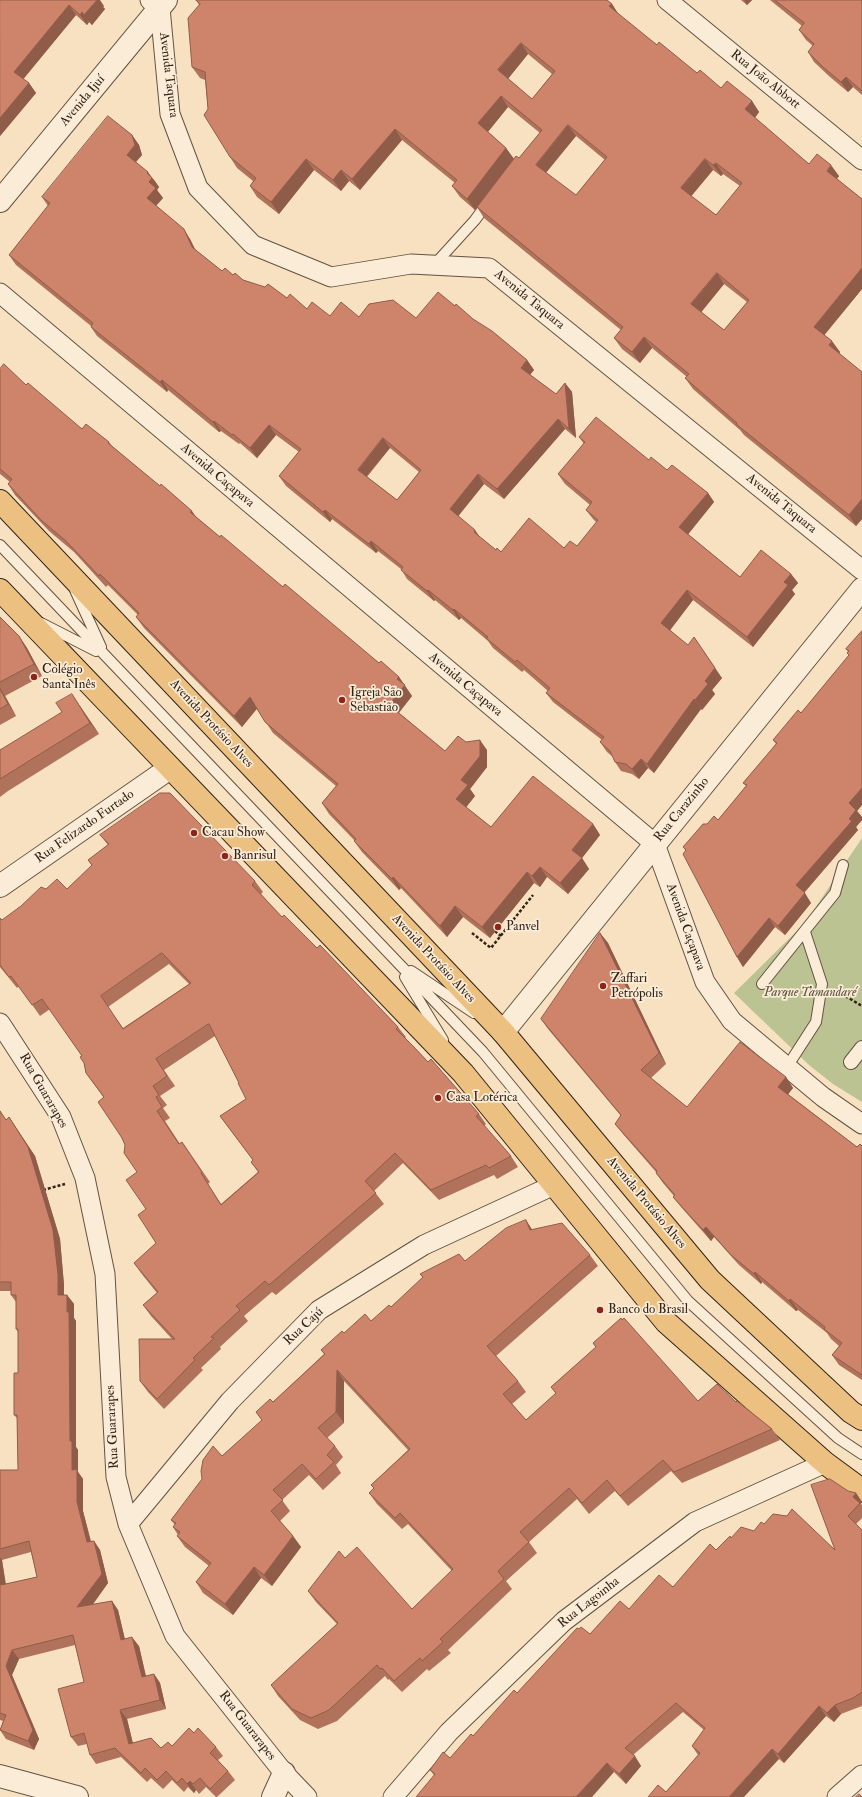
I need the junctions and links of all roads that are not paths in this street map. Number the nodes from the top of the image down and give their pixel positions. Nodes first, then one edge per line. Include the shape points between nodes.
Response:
1 (667, 0) edge
2 (158, 3) edge
3 (862, 160) edge
4 (492, 197) edge
5 (0, 201) edge
6 (435, 264) junction
7 (0, 293) edge
8 (0, 501) edge
9 (0, 545) edge
10 (862, 570) edge
11 (67, 572) junction
12 (862, 589) edge
13 (0, 590) edge
14 (23, 614) junction
15 (105, 656) junction
16 (170, 768) junction
17 (655, 844) junction
18 (843, 865) dead end
19 (0, 886) edge
20 (805, 932) junction
21 (396, 962) junction
22 (762, 984) dead end
23 (0, 1023) edge
24 (503, 1032) junction
25 (862, 1048) edge
26 (851, 1062) dead end
27 (787, 1067) junction
28 (463, 1073) junction
29 (862, 1124) edge
30 (554, 1185) junction
31 (862, 1419) edge
32 (862, 1454) edge
33 (825, 1463) junction
34 (862, 1490) edge
35 (128, 1524) junction
36 (284, 1773) junction
37 (862, 1775) edge
38 (0, 1776) edge
39 (77, 1797) edge
40 (273, 1797) edge
41 (307, 1797) edge
42 (393, 1797) edge
43 (838, 1797) edge

1 - 3 street, Rua João Abbott
2 - 5 street, Avenida Ijuí
2 - 6 street, Avenida Taquara via 170,114 198,188 253,245 331,277 411,264
4 - 6 lane
6 - 10 street, Avenida Taquara via 489,268
7 - 17 street, Avenida Caçapava
8 - 11 main road, Avenida Protásio Alves
9 - 15 lane
11 - 15 lane
11 - 24 main road, Avenida Protásio Alves
12 - 17 street, Rua Carazinho
13 - 14 main road
14 - 15 lane
14 - 16 main road
15 - 21 lane
16 - 19 street, Rua Felizardo Furtado
16 - 28 main road
17 - 24 street, Rua Carazinho
17 - 27 street, Avenida Caçapava via 705,982 732,1021
18 - 20 lane via 835,893
20 - 22 lane
20 - 27 lane via 822,984 816,1022
21 - 24 lane
21 - 28 lane
21 - 32 lane via 483,1052 688,1301 838,1438
23 - 35 street, Rua Guararapes via 61,1117 85,1178 105,1274 116,1477
24 - 31 main road, Avenida Protásio Alves via 710,1280 851,1412
25 - 26 street
27 - 29 street, Avenida Caçapava via 823,1097
28 - 30 main road
30 - 33 main road via 666,1322
30 - 35 street, Rua Cajú via 424,1245 319,1310 230,1401
33 - 34 main road
33 - 42 street, Rua Lagoinha via 695,1522 564,1620 449,1732
35 - 36 street, Rua Guararapes via 175,1636
36 - 40 street
36 - 41 street, Rua Guararapes
37 - 43 street
38 - 39 street

